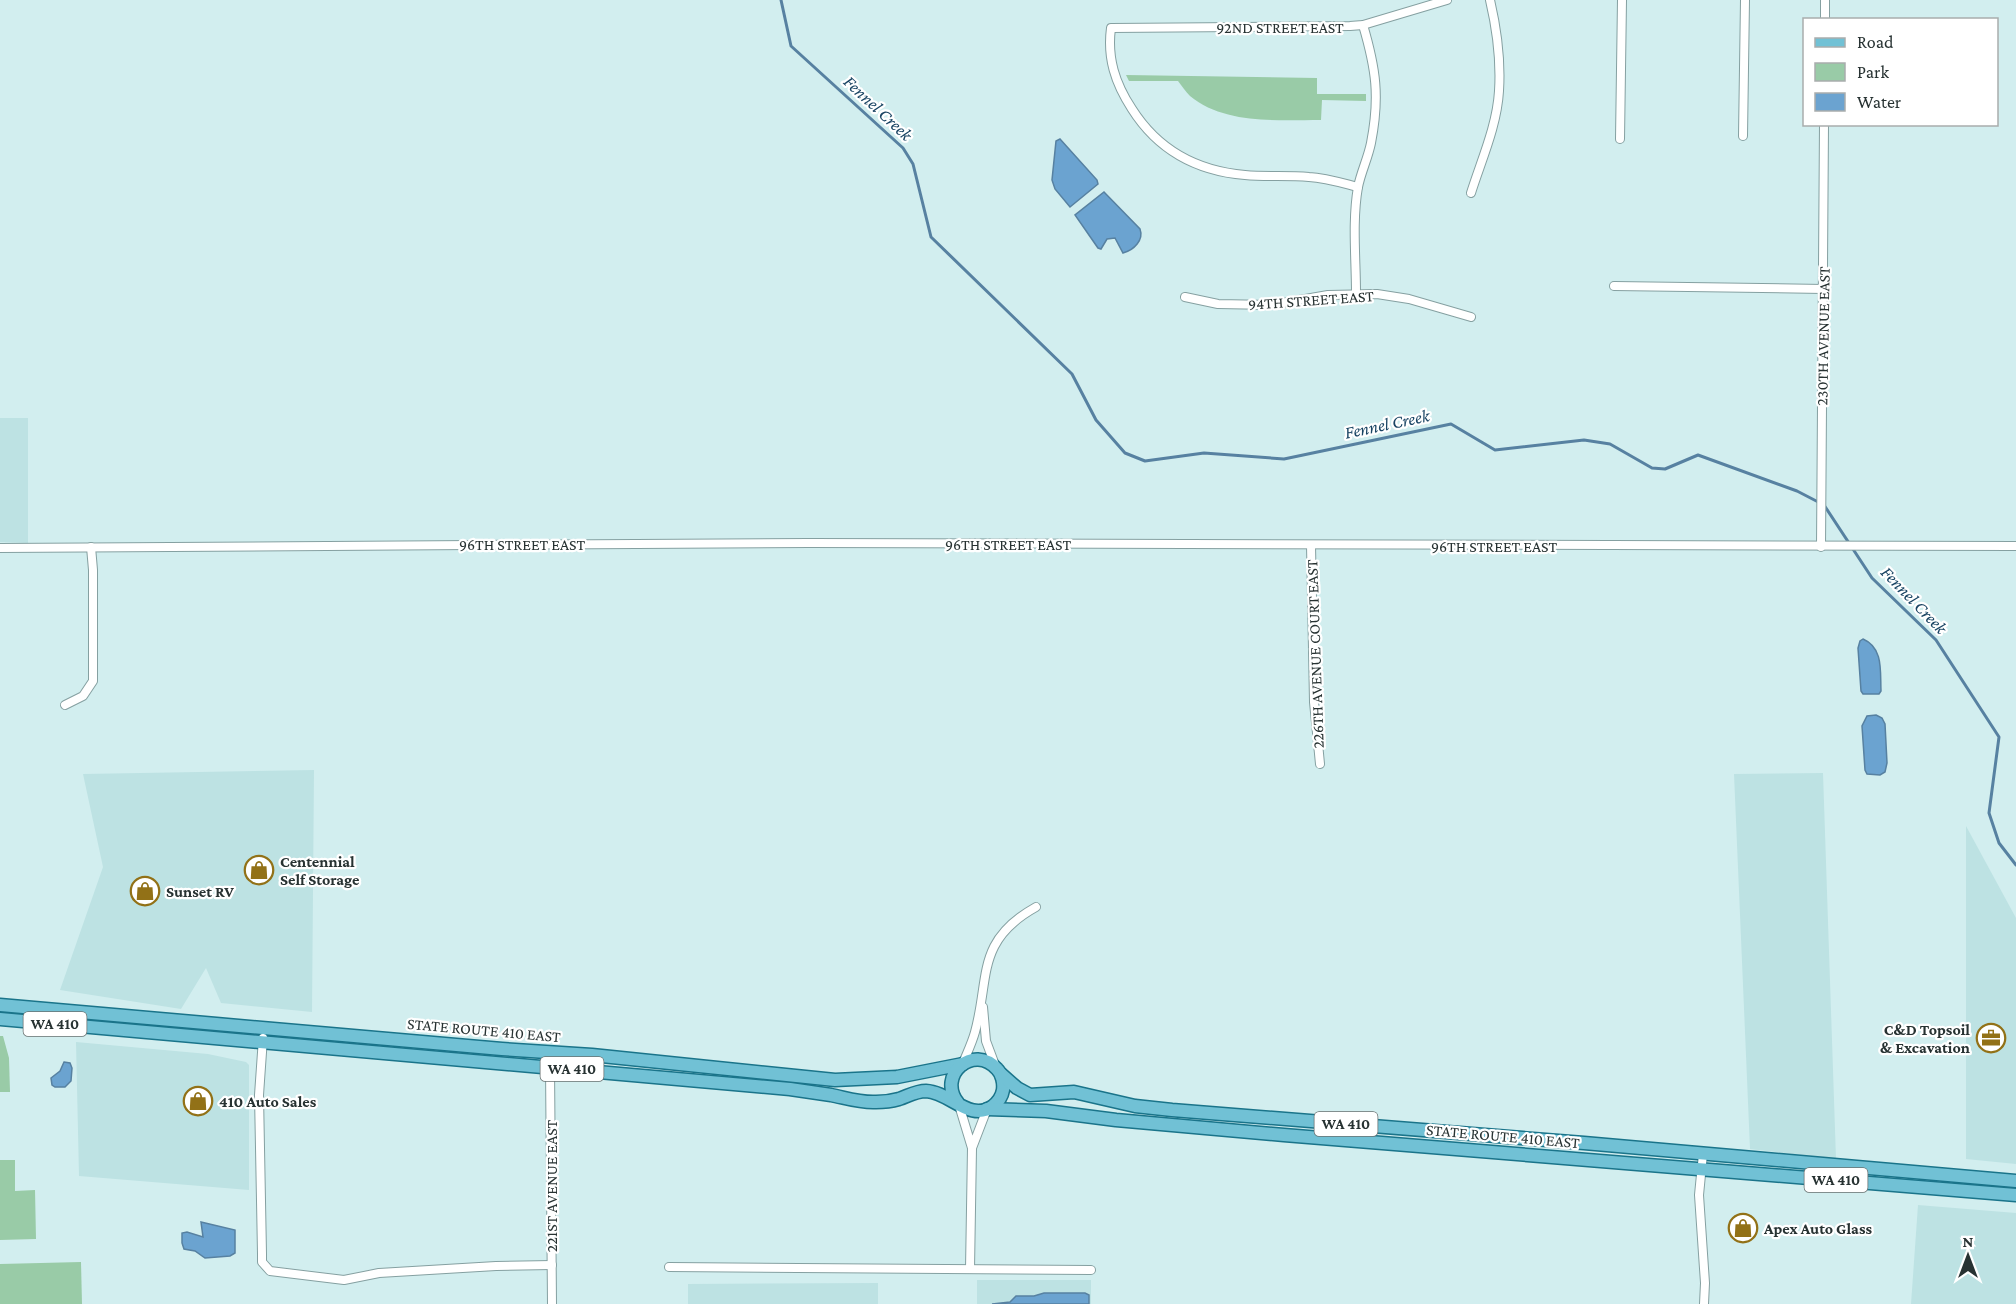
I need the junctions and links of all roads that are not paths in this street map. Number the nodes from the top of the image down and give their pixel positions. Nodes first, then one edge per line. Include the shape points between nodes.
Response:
1 (1446, 0) edge
2 (1490, 0) edge
3 (1622, 0) edge
4 (1745, 0) edge
5 (1825, 0) edge
6 (1825, 18) edge
7 (1363, 25) junction
8 (1824, 126) edge
9 (1743, 136) dead end
10 (1620, 139) dead end
11 (1358, 187) junction
12 (1471, 193) dead end
13 (1614, 286) dead end
14 (1824, 289) junction
15 (1356, 293) junction
16 (1185, 297) dead end
17 (1471, 317) dead end
18 (1311, 545) junction
19 (2016, 546) edge
20 (91, 547) junction
21 (1821, 547) junction
22 (0, 548) edge
23 (65, 705) dead end
24 (1320, 764) dead end
25 (1036, 907) dead end
26 (982, 993) junction
27 (0, 1005) edge
28 (0, 1019) edge
29 (265, 1028) junction
30 (263, 1042) junction
31 (963, 1064) junction
32 (550, 1067) junction
33 (998, 1070) junction
34 (958, 1103) junction
35 (987, 1109) junction
36 (972, 1148) junction
37 (1703, 1154) junction
38 (1701, 1171) junction
39 (2016, 1181) edge
40 (2016, 1196) edge
41 (552, 1265) junction
42 (669, 1267) dead end
43 (970, 1269) junction
44 (1091, 1270) dead end
45 (552, 1304) edge
46 (1704, 1304) edge

1 - 7 street, 92ND STREET EAST
2 - 12 street via 1498,42 1499,93
3 - 10 street
4 - 9 street
5 - 6 street
7 - 11 street via 1375,69 1376,103 1371,144
7 - 11 street, 92ND STREET EAST via 1111,28 1108,45 1113,71 1126,100 1149,134 1172,151 1194,163 1229,173 1312,177
8 - 14 street, 230TH AVENUE EAST
11 - 15 street
13 - 14 street
14 - 21 street, 230TH AVENUE EAST
15 - 16 street, 94TH STREET EAST via 1271,305 1218,304
15 - 17 street, 94TH STREET EAST via 1409,299
18 - 20 street, 96TH STREET EAST
18 - 21 street, 96TH STREET EAST
18 - 24 street, 226TH AVENUE COURT EAST via 1314,692
19 - 21 street, 96TH STREET EAST
20 - 22 street, 96TH STREET EAST
20 - 23 street via 93,681 84,696
25 - 26 street via 1019,918 998,941 988,961
26 - 31 street via 975,1033
26 - 33 street via 986,1041
27 - 29 main road, STATE ROUTE 410 EAST / WA 410
28 - 30 main road, STATE ROUTE 410 EAST / WA 410
29 - 30 street
29 - 31 main road, STATE ROUTE 410 EAST / WA 410 via 835,1080 897,1077
30 - 32 main road, STATE ROUTE 410 EAST / WA 410
30 - 41 street via 259,1095 262,1262 270,1272 344,1280 379,1273
31 - 33 main road, WA 410 via 979,1059
31 - 34 main road via 951,1080
32 - 34 main road, STATE ROUTE 410 EAST / WA 410 via 790,1089 862,1102 896,1100 925,1091
32 - 41 street, 221ST AVENUE EAST
33 - 35 main road via 1003,1084 1001,1096
33 - 37 main road, STATE ROUTE 410 EAST / WA 410 via 1030,1095 1074,1092 1163,1109
34 - 35 main road, WA 410 via 969,1110
34 - 36 street
35 - 36 street
35 - 38 main road, STATE ROUTE 410 EAST / WA 410 via 1046,1111
36 - 43 street
37 - 38 street
37 - 39 main road, STATE ROUTE 410 EAST / WA 410
38 - 40 main road, STATE ROUTE 410 EAST / WA 410
38 - 46 street
41 - 45 street, 221ST AVENUE EAST
42 - 43 street
43 - 44 street

